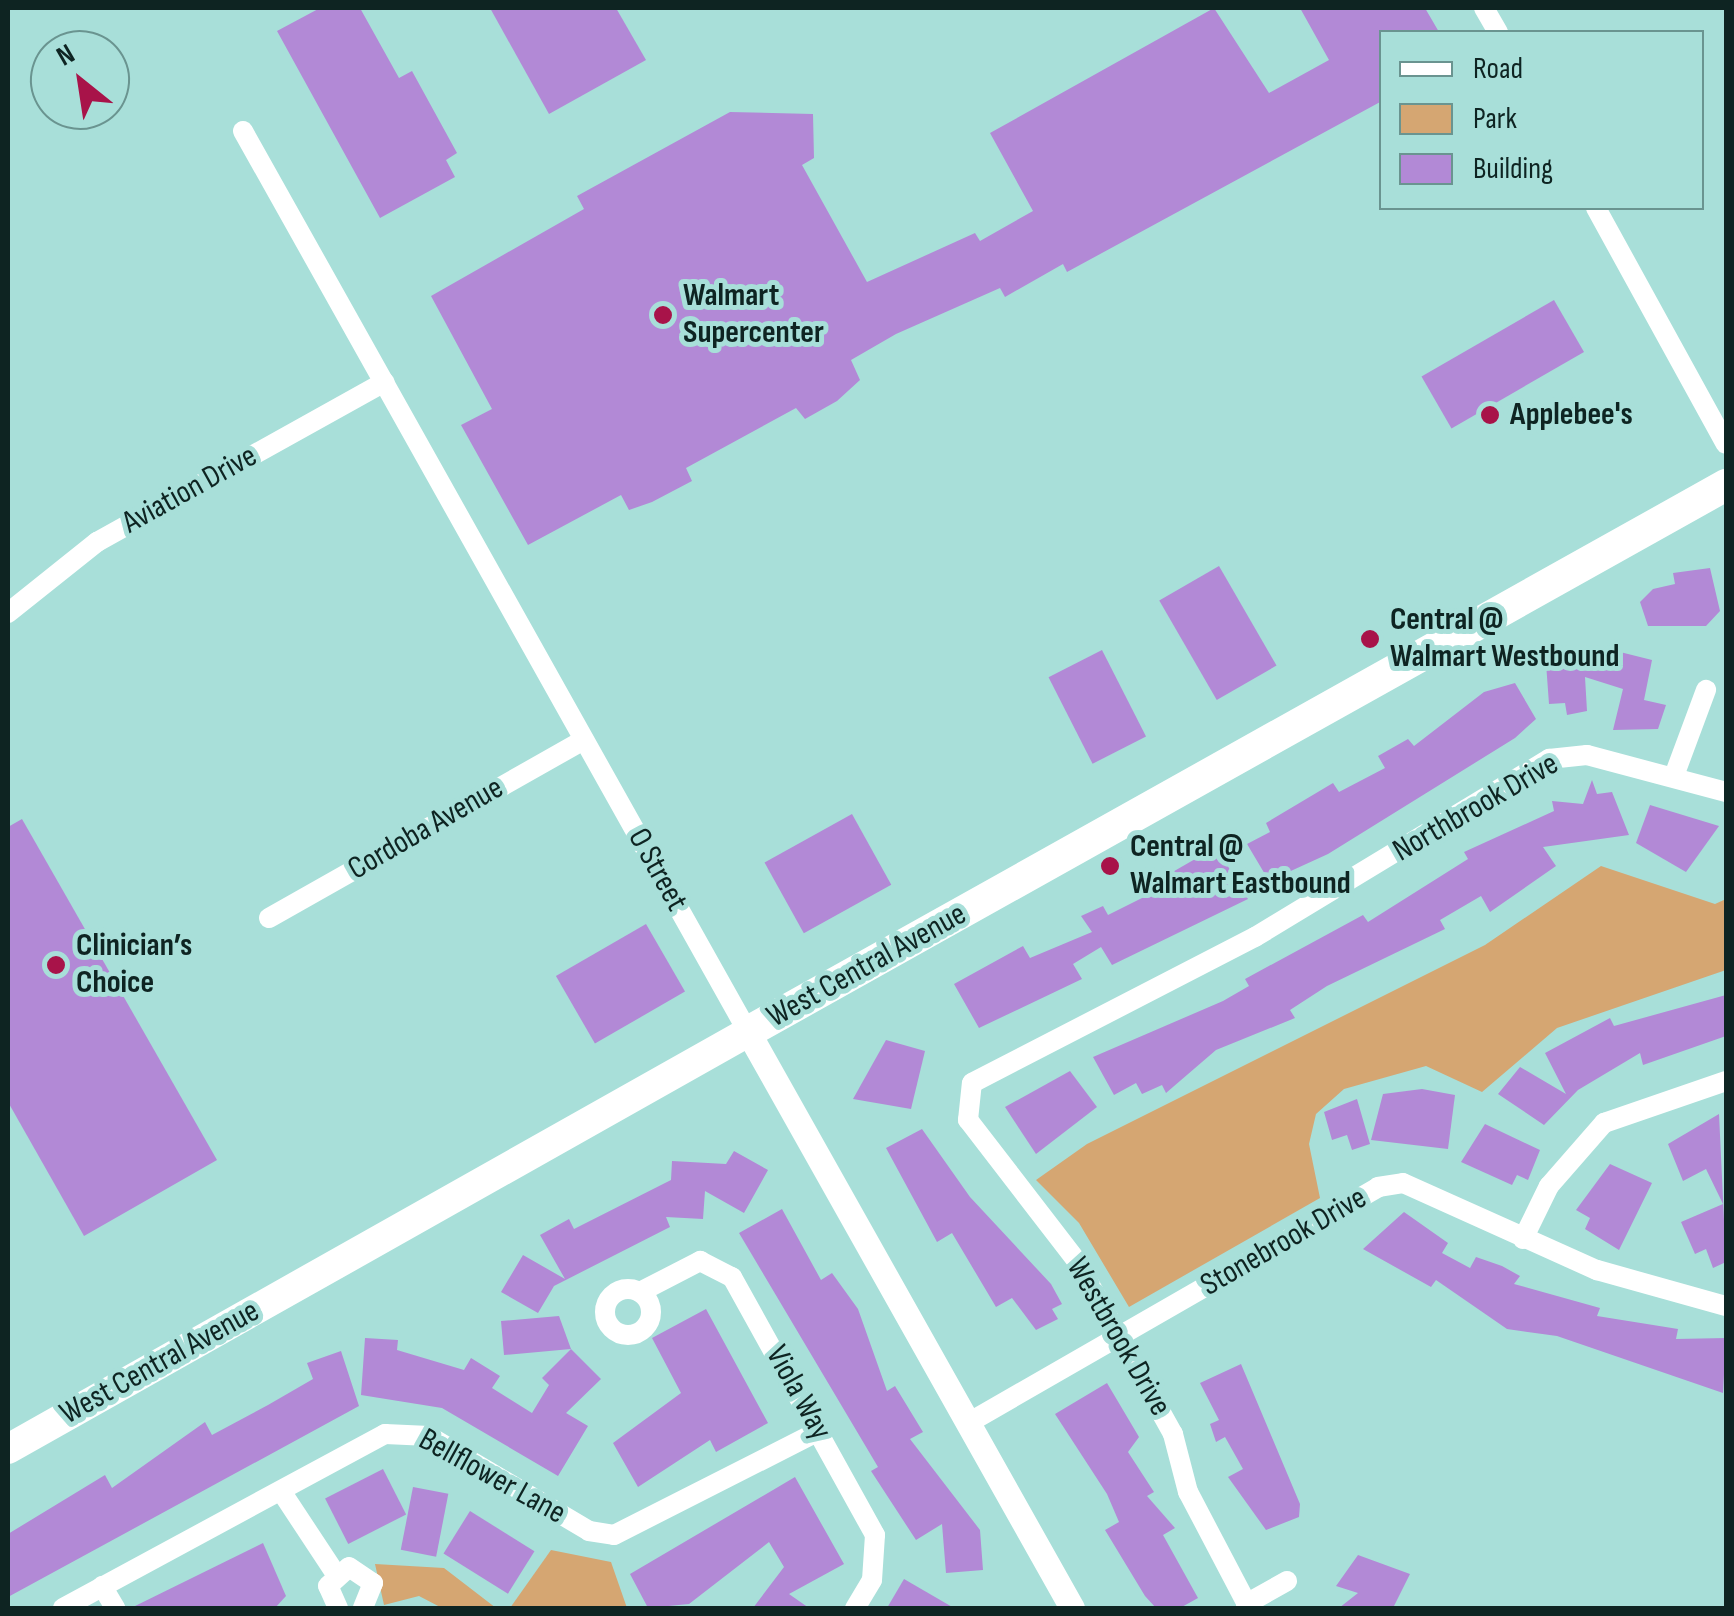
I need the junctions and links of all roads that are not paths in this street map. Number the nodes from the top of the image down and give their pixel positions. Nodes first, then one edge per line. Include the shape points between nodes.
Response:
1 (1484, 8) edge
2 (1497, 30) edge
3 (243, 131) dead end
4 (1597, 210) edge
5 (384, 382) junction
6 (1726, 444) edge
7 (1726, 486) edge
8 (8, 614) edge
9 (1706, 690) dead end
10 (583, 740) junction
11 (1674, 776) junction
12 (1726, 792) edge
13 (269, 918) dead end
14 (748, 1032) junction
15 (1726, 1081) edge
16 (972, 1082) joint
17 (1523, 1239) junction
18 (640, 1292) dead end
19 (1726, 1306) edge
20 (1118, 1338) junction
21 (970, 1422) junction
22 (818, 1431) junction
23 (8, 1449) edge
24 (281, 1491) junction
25 (335, 1573) junction
26 (1287, 1581) dead end
27 (102, 1586) junction
28 (1248, 1606) edge
29 (62, 1608) edge
30 (114, 1608) edge
31 (338, 1608) edge
32 (363, 1608) edge
33 (855, 1608) edge
34 (1072, 1608) edge

1 - 2 street
3 - 5 street, O Street
4 - 6 street
5 - 8 street, Aviation Drive via 98,542
5 - 10 street, O Street
7 - 14 main road, West Central Avenue
9 - 11 street
10 - 13 street, Cordoba Avenue
10 - 14 street, O Street
11 - 12 street, Northbrook Drive
11 - 16 street, Northbrook Drive via 1587,755 1549,759 1255,938
14 - 21 street, O Street
14 - 23 main road, West Central Avenue
15 - 17 street via 1604,1123 1549,1186
16 - 20 street, Westbrook Drive via 968,1120 1056,1231
17 - 19 street, Stonebrook Drive
17 - 20 street, Stonebrook Drive via 1428,1190 1378,1187
18 - 22 street, Viola Way via 682,1264 718,1266
20 - 21 street, Stonebrook Drive
20 - 28 street, Westbrook Drive via 1173,1434 1188,1492
21 - 34 street, O Street
22 - 24 street, Bellflower Lane via 614,1535 589,1531 408,1430
22 - 33 street, Viola Way via 874,1535 872,1580
24 - 25 street
24 - 27 street, Bellflower Lane
25 - 31 street via 328,1593
25 - 32 street via 349,1567 370,1576
26 - 28 street
27 - 29 street, Bellflower Lane
27 - 30 street

